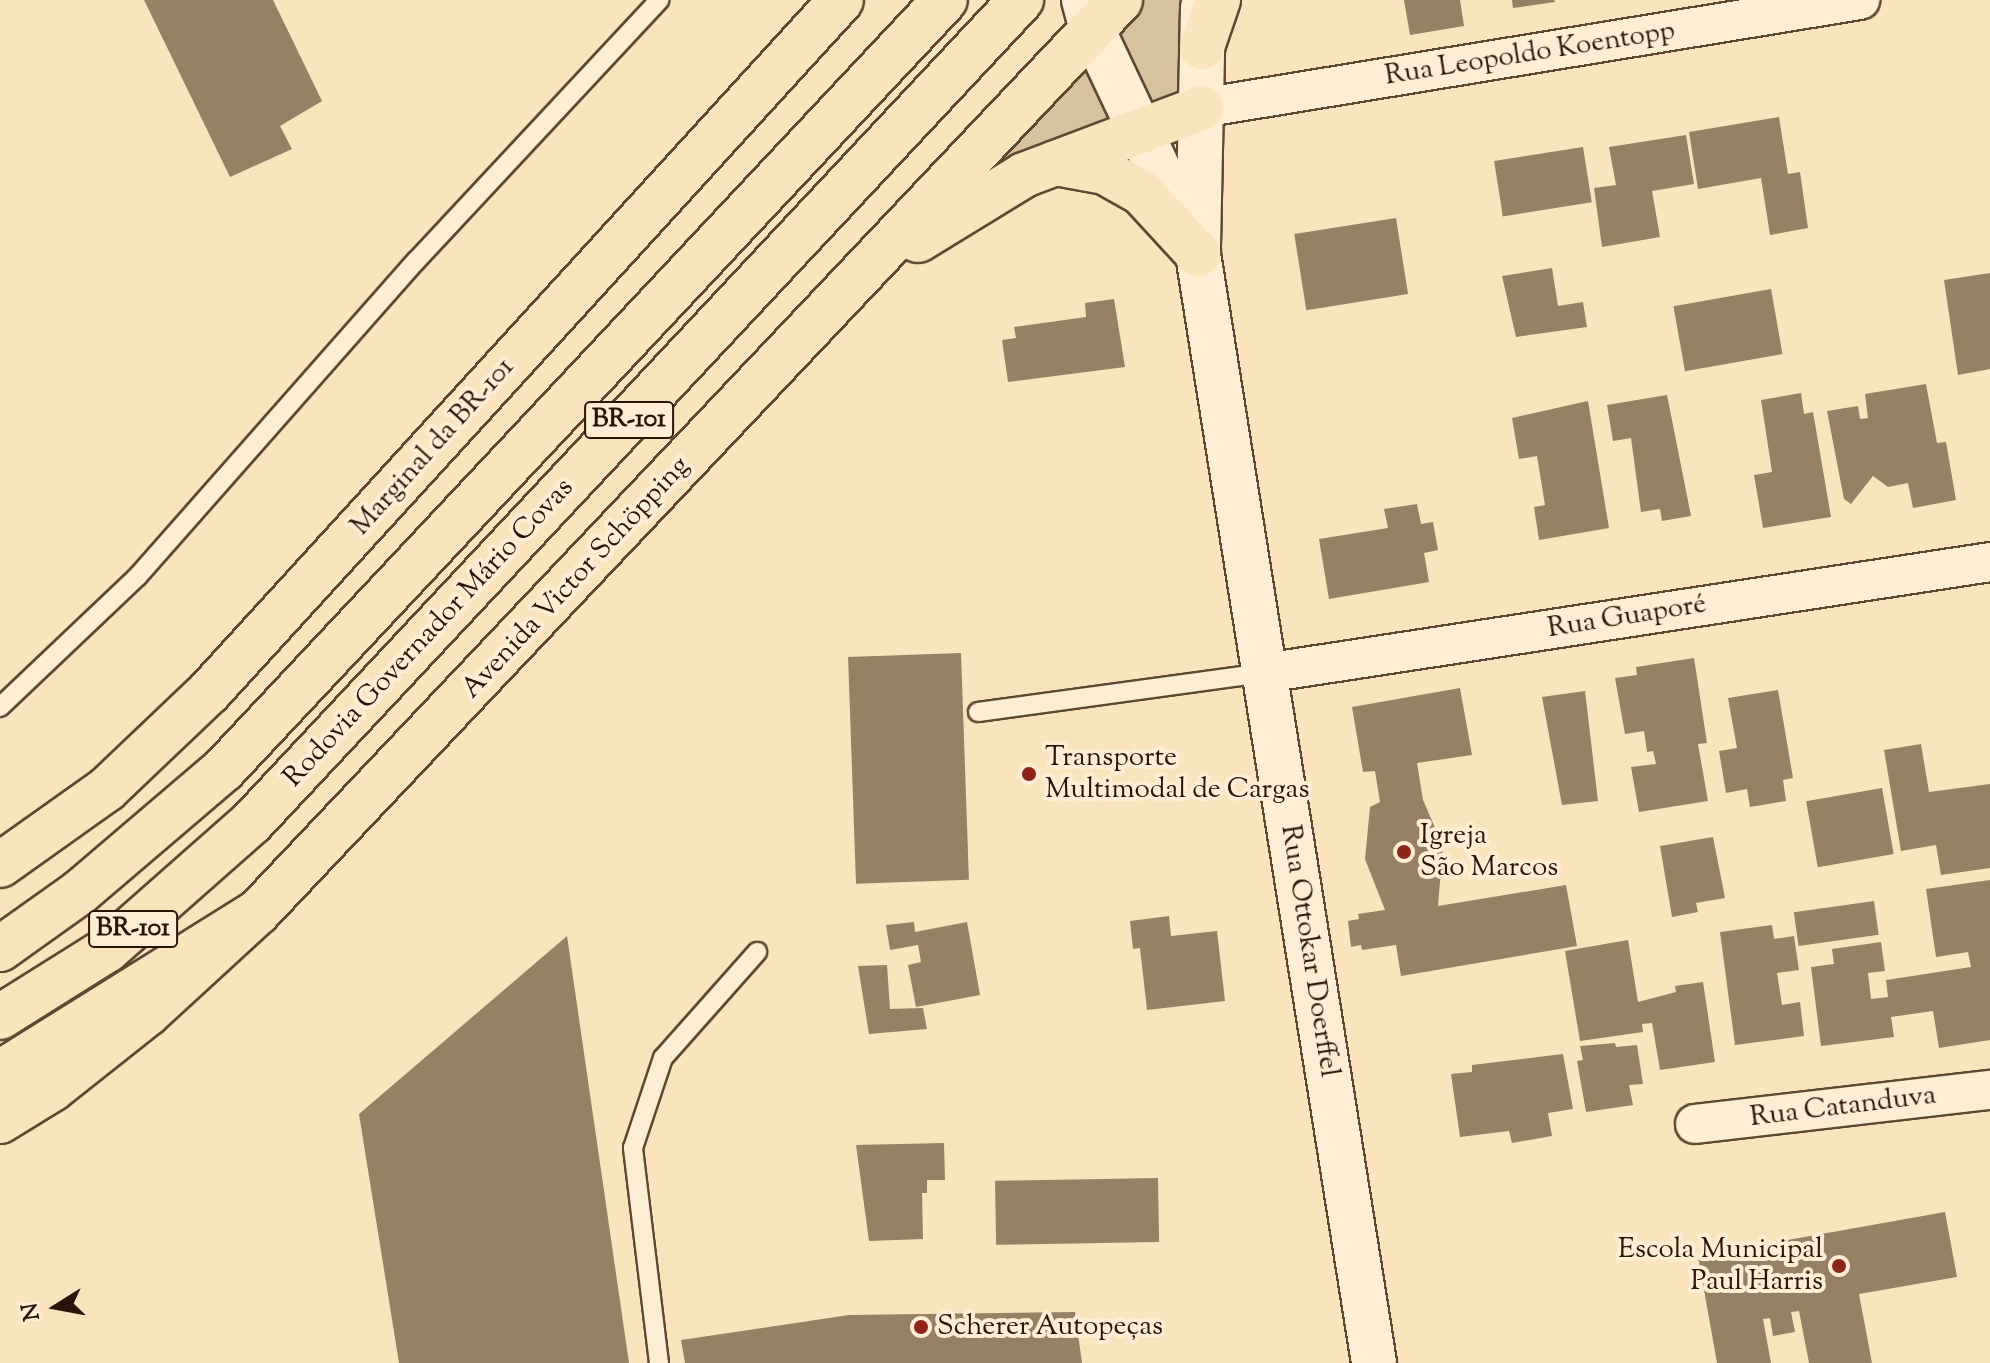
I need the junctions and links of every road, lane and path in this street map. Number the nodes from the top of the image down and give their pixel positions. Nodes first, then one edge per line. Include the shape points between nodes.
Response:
1 (659, 0) edge
2 (841, 0) edge
3 (945, 0) edge
4 (1203, 0) edge
5 (1218, 0) edge
6 (1860, 0) edge
7 (1013, 9) edge
8 (1099, 10) edge
9 (1202, 47) junction
10 (1201, 108) junction
11 (1140, 131) junction
12 (1056, 163) junction
13 (1198, 254) junction
14 (816, 322) junction
15 (1990, 562) edge
16 (1265, 673) junction
17 (0, 707) edge
18 (978, 712) dead end
19 (0, 865) edge
20 (258, 912) junction
21 (0, 949) edge
22 (757, 952) dead end
23 (0, 1017) edge
24 (0, 1073) edge
25 (1990, 1090) edge
26 (0, 1121) edge
27 (1695, 1124) dead end
28 (659, 1363) edge
29 (1374, 1363) edge

1 - 17 lane via 416,261 138,576
2 - 19 main road, Marginal da BR-101 via 209,692 107,789
3 - 21 main road, Rodovia Governador Mário Covas / BR-101 via 224,769 80,892
4 - 9 main road, Rua Ottokar Doerffel
5 - 9 main road
6 - 10 street, Rua Leopoldo Koentopp
7 - 23 main road, Rodovia Governador Mário Covas / BR-101 via 252,822 107,950
8 - 11 main road, Rua Ottokar Doerffel
8 - 14 main road, Avenida Victor Schöpping
9 - 10 main road, Rua Ottokar Doerffel
10 - 11 main road
10 - 13 main road, Rua Ottokar Doerffel
11 - 12 main road
11 - 13 main road, Rua Ottokar Doerffel
12 - 13 main road via 1105,172 1142,193
12 - 14 main road via 966,207
13 - 16 main road, Rua Ottokar Doerffel
14 - 20 main road, Avenida Victor Schöpping
15 - 16 street, Rua Guaporé
16 - 18 lane
16 - 29 main road, Rua Ottokar Doerffel
20 - 24 main road
20 - 26 main road, Avenida Victor Schöpping via 148,1013 52,1089
22 - 28 lane via 663,1058 633,1148
25 - 27 street, Rua Catanduva

